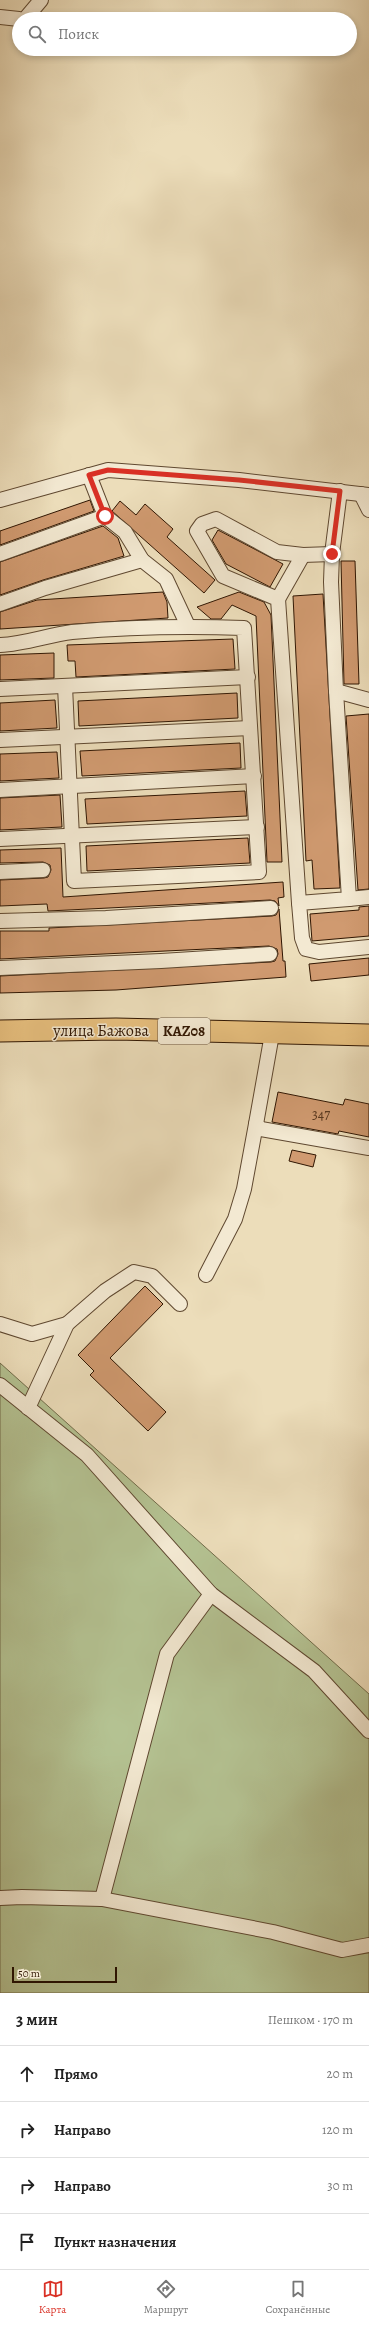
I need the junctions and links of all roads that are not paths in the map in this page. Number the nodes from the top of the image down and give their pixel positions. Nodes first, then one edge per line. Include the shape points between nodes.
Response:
1 (42, 0) edge
2 (31, 12) edge
3 (0, 17) edge
4 (12, 18) edge
5 (89, 475) junction
6 (340, 491) junction
7 (365, 494) edge
8 (0, 500) edge
9 (369, 510) edge
10 (105, 516) junction
11 (0, 554) edge
12 (332, 554) junction
13 (303, 555) junction
14 (142, 560) junction
15 (278, 599) junction
16 (0, 604) edge
17 (188, 626) junction
18 (0, 645) edge
19 (248, 677) junction
20 (65, 686) junction
21 (0, 689) edge
22 (336, 692) junction
23 (369, 700) edge
24 (250, 728) junction
25 (67, 737) junction
26 (0, 740) edge
27 (254, 776) junction
28 (70, 786) junction
29 (0, 790) edge
30 (257, 827) junction
31 (72, 836) junction
32 (0, 839) edge
33 (43, 870) dead end
34 (0, 872) edge
35 (369, 897) edge
36 (349, 899) junction
37 (299, 903) junction
38 (271, 908) dead end
39 (0, 921) edge
40 (369, 947) edge
41 (270, 954) dead end
42 (0, 968) edge
43 (0, 1032) edge
44 (272, 1034) junction
45 (369, 1035) edge
46 (256, 1124) junction
47 (369, 1148) edge
48 (206, 1275) dead end
49 (180, 1304) dead end
50 (0, 1324) edge
51 (67, 1324) junction
52 (0, 1386) edge
53 (28, 1408) junction
54 (211, 1594) junction
55 (369, 1731) edge
56 (0, 1898) edge
57 (102, 1899) junction
58 (369, 1945) edge

1 - 2 street
3 - 4 street
5 - 6 street via 108,470
5 - 8 street
5 - 10 street
6 - 7 street
6 - 12 street
7 - 9 street
10 - 11 street
10 - 14 street via 125,532
12 - 13 street
12 - 22 street
13 - 15 street
13 - 15 street via 277,552 216,520 202,524 197,531 223,576
14 - 16 street
14 - 17 street via 166,579
15 - 37 street
17 - 18 street via 71,632 21,644
17 - 19 street via 244,628
19 - 20 street
19 - 24 street
20 - 21 street
20 - 25 street
22 - 23 street
22 - 36 street
24 - 25 street
24 - 27 street
25 - 26 street
25 - 28 street
27 - 28 street
27 - 30 street
28 - 29 street
28 - 31 street
30 - 31 street
30 - 31 street via 259,872 74,880
31 - 32 street
33 - 34 street
35 - 36 street
36 - 37 street
37 - 40 street via 302,938 306,949 319,952
38 - 39 street via 106,918
41 - 42 street
43 - 44 highway, улица Бажова / KAZ08 via 116,1029
44 - 45 highway, улица Бажова / KAZ08
44 - 46 street
46 - 47 street via 261,1129
46 - 48 street via 244,1189 235,1219
49 - 51 street via 152,1276 134,1272 105,1291
50 - 51 street via 32,1334
51 - 53 street
52 - 53 street
53 - 54 street via 87,1455
54 - 55 street via 314,1671
54 - 57 street via 167,1654
56 - 57 street
57 - 58 street via 273,1932 342,1950

